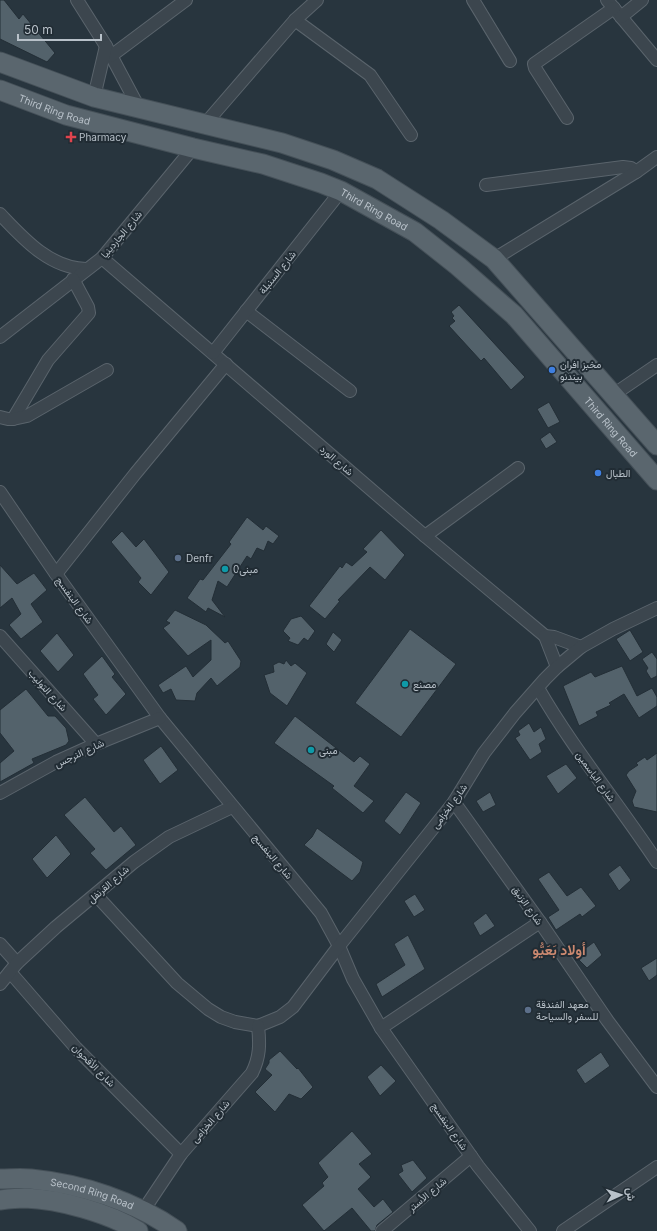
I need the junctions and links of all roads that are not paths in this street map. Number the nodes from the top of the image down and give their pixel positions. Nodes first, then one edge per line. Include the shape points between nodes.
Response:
1 (77, 0) edge
2 (186, 0) edge
3 (317, 0) edge
4 (473, 0) edge
5 (642, 0) edge
6 (614, 8) edge
7 (295, 20) junction
8 (109, 51) junction
9 (657, 60) edge
10 (510, 61) dead end
11 (0, 62) edge
12 (2, 92) edge
13 (94, 97) junction
14 (139, 108) junction
15 (566, 118) dead end
16 (205, 124) junction
17 (411, 135) dead end
18 (193, 148) junction
19 (657, 158) edge
20 (636, 172) junction
21 (486, 185) dead end
22 (341, 191) junction
23 (0, 214) edge
24 (102, 258) junction
25 (494, 259) junction
26 (86, 268) junction
27 (73, 279) junction
28 (246, 311) junction
29 (0, 337) edge
30 (212, 353) junction
31 (226, 364) junction
32 (657, 365) edge
33 (107, 370) dead end
34 (350, 391) dead end
35 (613, 395) junction
36 (0, 417) edge
37 (13, 419) junction
38 (657, 445) edge
39 (518, 468) dead end
40 (657, 480) edge
41 (0, 492) edge
42 (425, 536) junction
43 (56, 574) junction
44 (657, 608) edge
45 (0, 636) edge
46 (545, 636) junction
47 (581, 647) junction
48 (557, 667) junction
49 (538, 688) junction
50 (160, 718) junction
51 (96, 744) junction
52 (0, 793) edge
53 (454, 802) junction
54 (232, 807) junction
55 (657, 862) edge
56 (96, 895) junction
57 (540, 922) junction
58 (0, 944) edge
59 (339, 946) junction
60 (14, 968) junction
61 (0, 984) edge
62 (258, 1026) junction
63 (381, 1028) junction
64 (657, 1087) edge
65 (181, 1154) junction
66 (471, 1156) junction
67 (657, 1167) edge
68 (0, 1179) edge
69 (0, 1200) edge
70 (143, 1211) junction
71 (138, 1231) edge
72 (177, 1231) edge
73 (382, 1231) edge
74 (530, 1231) edge
75 (563, 1231) edge

1 - 8 street
2 - 8 street
3 - 7 street
4 - 10 street
5 - 6 street
6 - 9 street
6 - 15 street via 534,64
7 - 16 street
7 - 17 street via 370,75
8 - 13 street
8 - 14 street
11 - 13 main road
12 - 18 main road, Third Ring Road via 66,115
13 - 14 main road
14 - 16 main road
16 - 25 main road via 282,143 333,160 377,179 441,220
18 - 22 main road, Third Ring Road via 263,164
18 - 24 street, شارع الجاردينيا
19 - 20 street
20 - 21 street via 623,167
20 - 25 street
22 - 28 street, شارع السنبلة
22 - 40 main road, Third Ring Road via 415,232 514,314
23 - 26 street via 27,241 57,263 74,268
24 - 26 street, شارع الجاردينيا
24 - 30 street, شارع الورد
25 - 35 main road
26 - 27 street, شارع الجاردينيا
27 - 29 street, شارع الجاردينيا
27 - 37 street via 89,313 48,360
28 - 30 street, شارع السنبلة
28 - 34 street
30 - 31 street, شارع الورد
31 - 42 street, شارع الورد
31 - 43 street
32 - 35 street
33 - 37 street via 27,416
35 - 38 main road
36 - 37 street
39 - 42 street
41 - 43 street, شارع البنفسج
42 - 46 street, شارع الورد
43 - 50 street, شارع البنفسج
44 - 47 street, شارع الخزامى
45 - 51 street, شارع التوليب
46 - 47 street, شارع الورد
46 - 48 street
47 - 48 street, شارع الخزامى
48 - 49 street, شارع الخزامى
49 - 53 street, شارع الخزامى via 484,753
49 - 55 street, شارع الياسمين via 566,734
50 - 51 street, شارع النرجس
50 - 54 street, شارع البنفسج
51 - 52 street, شارع النرجس via 56,762
53 - 57 street, شارع الزنبق
53 - 59 street, شارع الخزامى
54 - 56 street, شارع القرنفل via 169,837 134,862
54 - 59 street, شارع البنفسج via 321,913
56 - 60 street, شارع القرنفل via 56,927
56 - 62 street via 177,983 208,1009 221,1017
57 - 63 street
57 - 64 street, شارع الزنبق via 607,1020
58 - 60 street, شارع الأقحوان
59 - 62 street, شارع الخزامى via 293,1006 280,1017
59 - 63 street, شارع البنفسج via 353,979
60 - 61 street, شارع القرنفل
60 - 65 street, شارع الأقحوان via 76,1048
62 - 65 street, شارع الخزامى via 259,1054 252,1073
63 - 66 street, شارع البنفسج
65 - 70 street, شارع الخزامى
66 - 73 street, شارع الأستر
66 - 74 street, شارع البنفسج
67 - 75 street
68 - 70 main road, Second Ring Road via 30,1179 65,1184 112,1197
69 - 71 main road, Second Ring Road via 25,1198 51,1201 97,1213
70 - 72 main road, Second Ring Road

